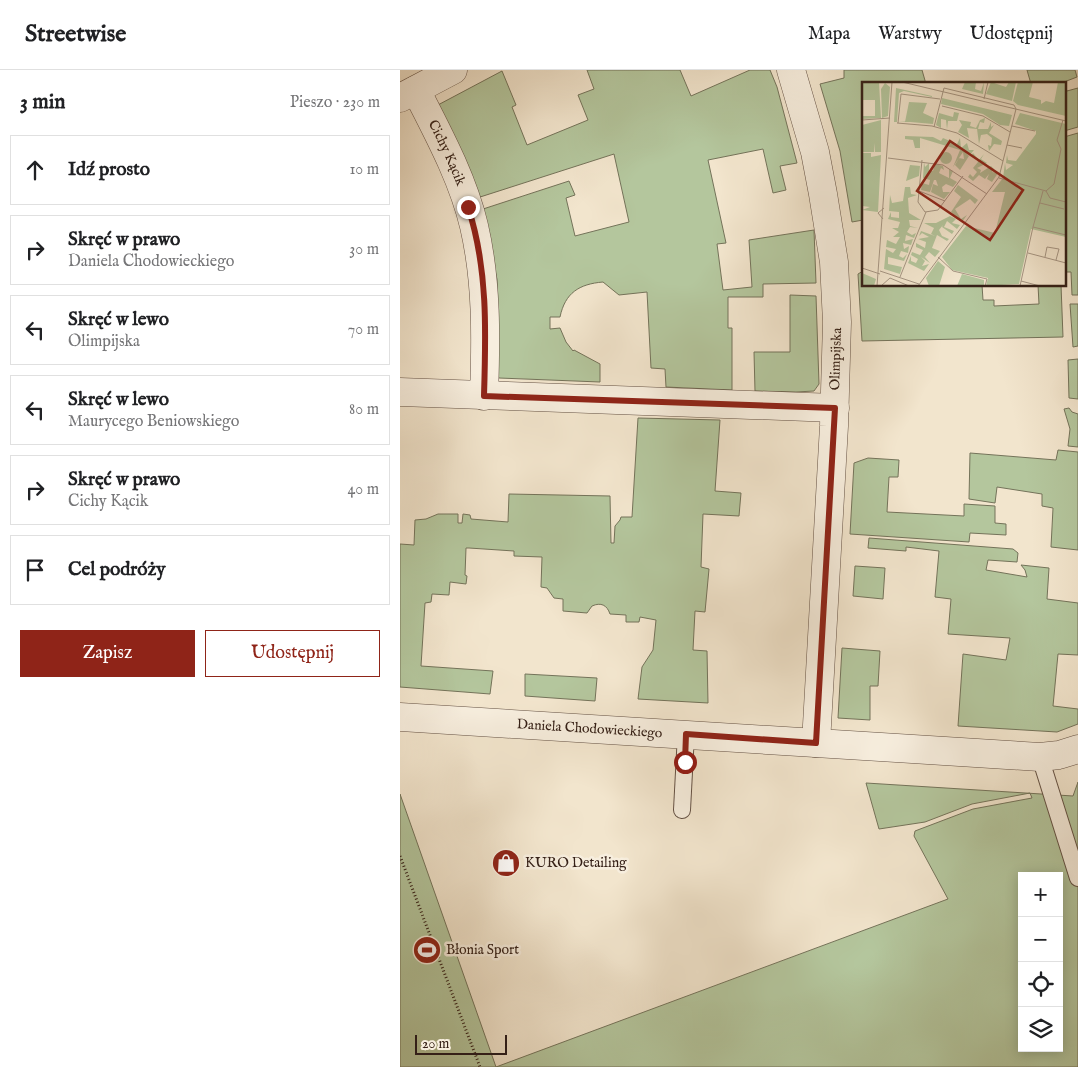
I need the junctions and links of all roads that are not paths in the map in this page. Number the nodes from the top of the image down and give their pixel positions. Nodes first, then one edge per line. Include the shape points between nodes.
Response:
1 (453, 70) edge
2 (791, 70) edge
3 (408, 94) edge
4 (400, 392) edge
5 (484, 396) junction
6 (835, 408) junction
7 (400, 716) edge
8 (686, 734) junction
9 (816, 743) junction
10 (1078, 748) edge
11 (1040, 757) junction
12 (682, 810) dead end
13 (1078, 878) edge

1 - 3 street
2 - 6 street, Olimpijska via 815,152 834,262 837,322
3 - 5 street, Cichy Kącik via 458,179 474,224 484,282
4 - 5 street
5 - 6 street
6 - 9 street, Olimpijska
7 - 8 street, Daniela Chodowieckiego
8 - 9 street, Daniela Chodowieckiego
8 - 12 lane
9 - 11 street, Daniela Chodowieckiego
10 - 11 street, Daniela Chodowieckiego
11 - 13 lane

